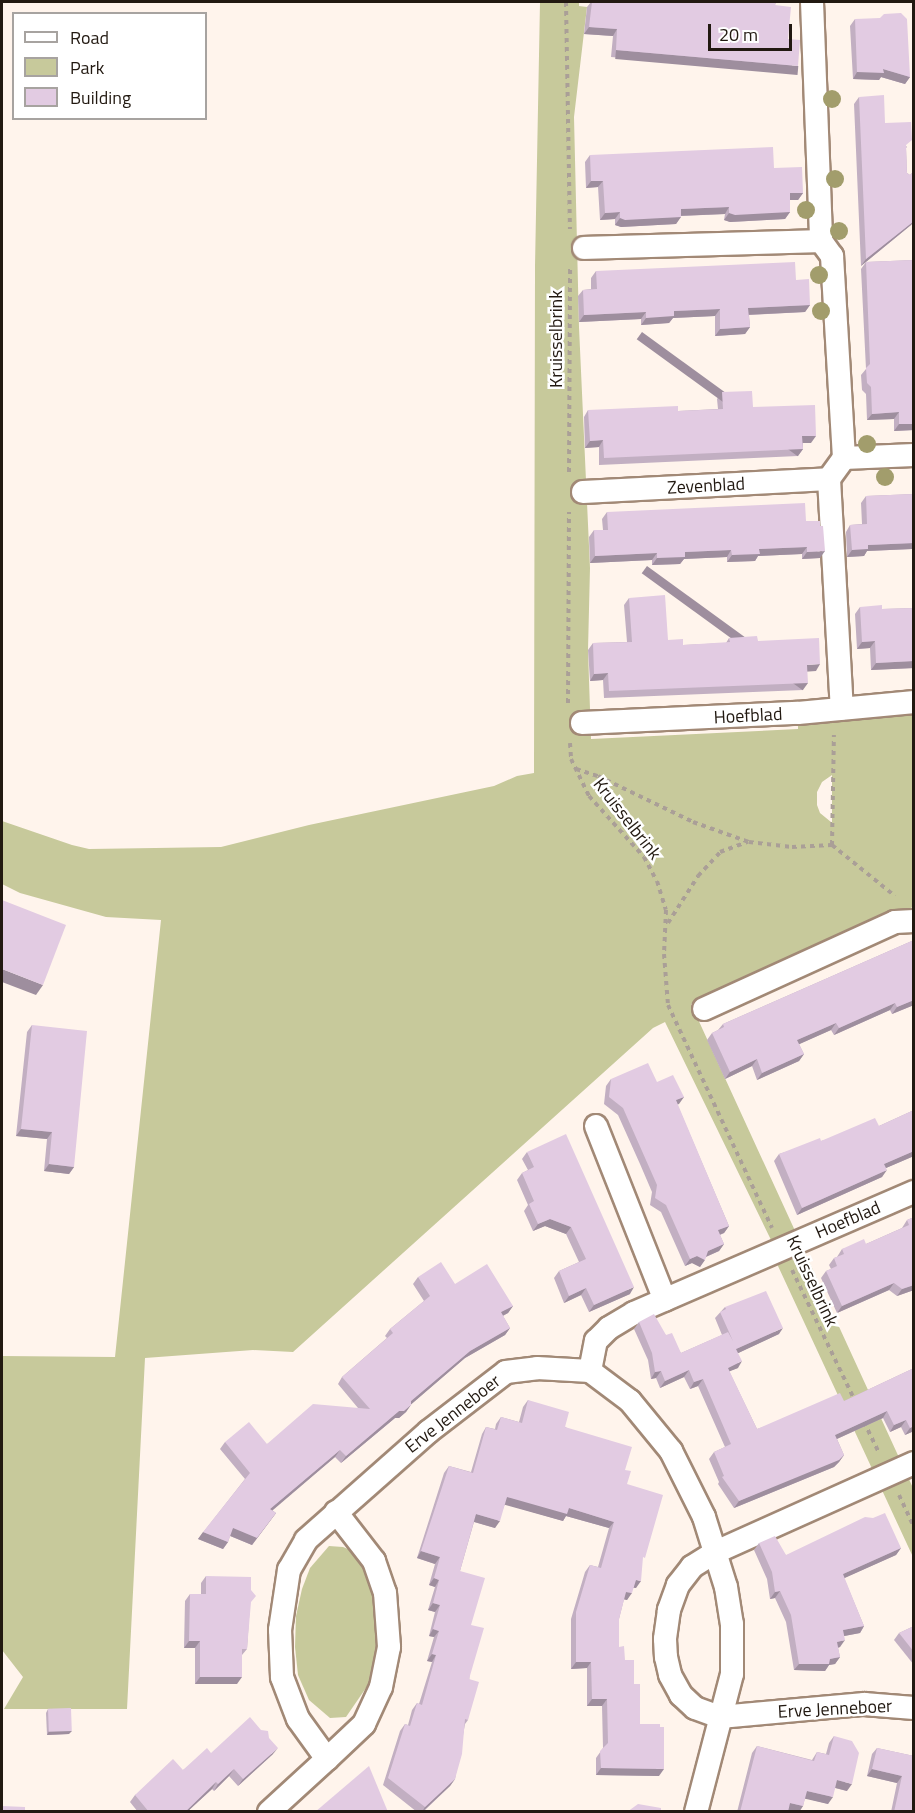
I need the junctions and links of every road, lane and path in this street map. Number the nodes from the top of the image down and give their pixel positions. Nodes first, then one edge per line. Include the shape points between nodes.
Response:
1 (566, 2) edge
2 (812, 2) edge
3 (821, 241) junction
4 (574, 248) junction
5 (914, 455) edge
6 (844, 458) junction
7 (829, 479) junction
8 (573, 492) junction
9 (914, 702) edge
10 (839, 709) junction
11 (573, 723) junction
12 (576, 769) junction
13 (749, 842) junction
14 (832, 845) junction
15 (898, 899) dead end
16 (914, 921) edge
17 (666, 926) junction
18 (704, 1009) dead end
19 (596, 1126) dead end
20 (914, 1192) edge
21 (782, 1248) junction
22 (665, 1300) junction
23 (590, 1371) junction
24 (858, 1410) edge
25 (864, 1420) edge
26 (914, 1463) edge
27 (889, 1474) junction
28 (336, 1512) junction
29 (914, 1527) edge
30 (714, 1553) junction
31 (914, 1708) edge
32 (720, 1717) junction
33 (327, 1759) junction
34 (269, 1812) edge
35 (696, 1812) edge

1 - 4 path, Kruisselbrink
2 - 3 street
3 - 4 street
3 - 6 street via 832,256
4 - 8 path, Kruisselbrink
5 - 6 street
6 - 7 street
7 - 8 street, Zevenblad
7 - 10 street
8 - 11 path, Kruisselbrink
9 - 10 street, Hoefblad
10 - 11 street, Hoefblad
10 - 14 path
11 - 12 path, Kruisselbrink via 571,759
12 - 13 path via 693,822
12 - 17 path, Kruisselbrink via 589,796 644,857 664,899
13 - 14 path via 792,848
13 - 17 path via 720,852 698,876
14 - 15 path
16 - 18 street via 895,922
17 - 21 path, Kruisselbrink via 668,1005
19 - 22 street
20 - 21 street, Hoefblad
21 - 22 street
21 - 24 path, Kruisselbrink
22 - 23 street via 609,1328 596,1341
23 - 28 street, Erve Jenneboer via 537,1368 506,1372 428,1432
23 - 30 street via 630,1401 671,1451 704,1517
25 - 27 path
26 - 27 street
27 - 29 path
27 - 30 street, Erve Jenneboer
28 - 33 street, Erve Jenneboer via 306,1540 289,1570 280,1630 282,1677 298,1719
28 - 33 street via 374,1561 385,1593 389,1647 381,1687 364,1725
30 - 32 street via 726,1587 732,1624 732,1674
30 - 32 street, Erve Jenneboer via 692,1567 678,1585 669,1610 666,1657 670,1676 681,1695 695,1708
31 - 32 street, Erve Jenneboer via 864,1704
32 - 35 street
33 - 34 street

